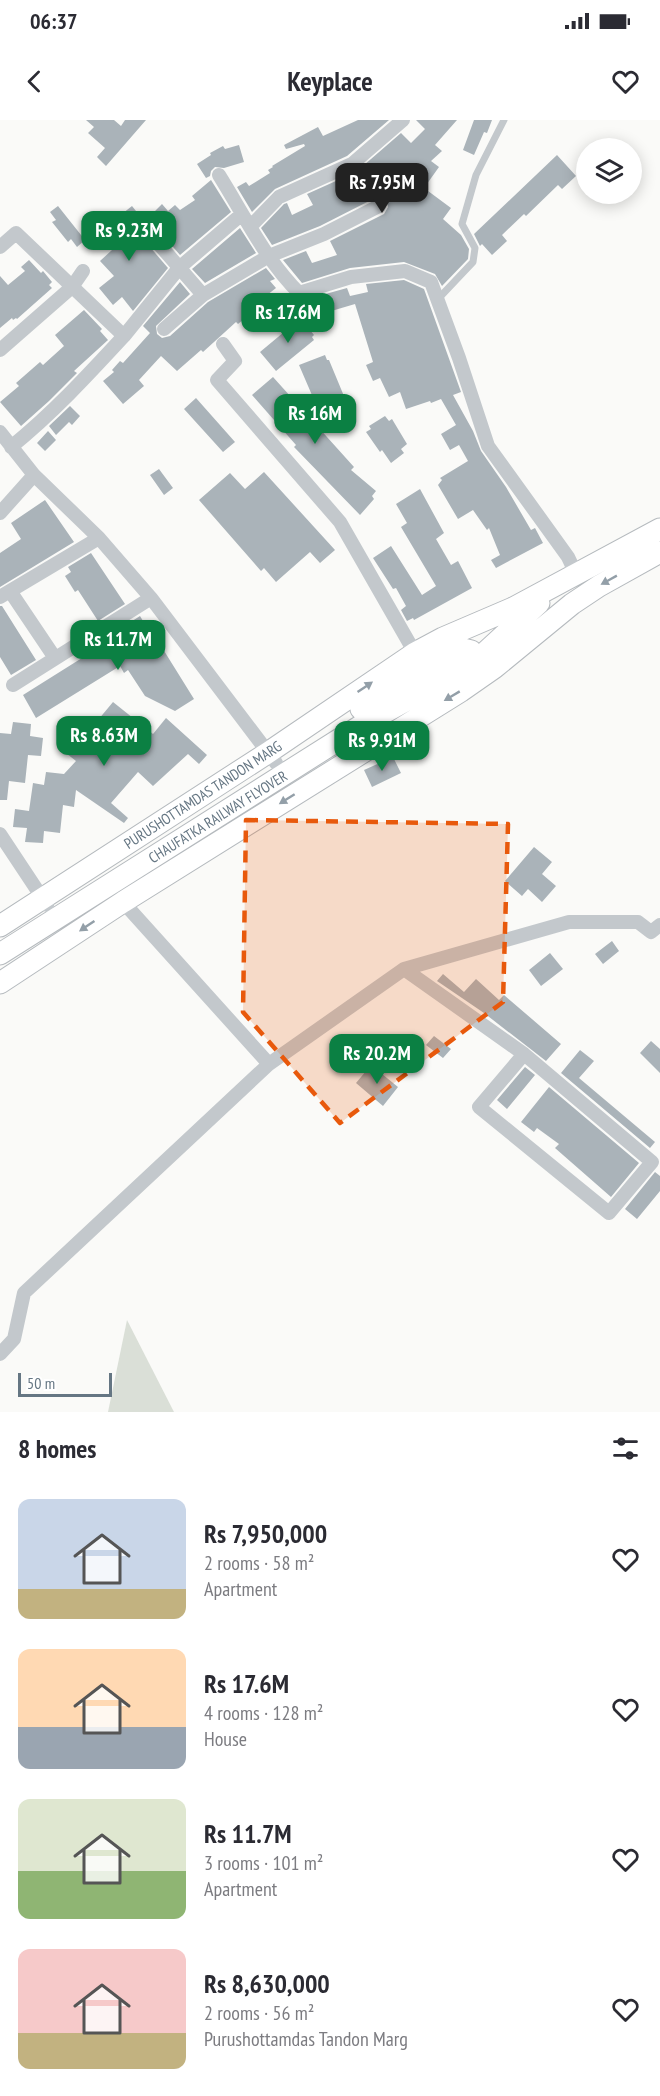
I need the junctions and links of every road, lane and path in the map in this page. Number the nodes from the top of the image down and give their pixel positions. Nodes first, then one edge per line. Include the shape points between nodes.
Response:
1 (403, 120) edge
2 (504, 120) edge
3 (219, 175) dead end
4 (379, 206) dead end
5 (242, 214) junction
6 (138, 220) dead end
7 (250, 227) junction
8 (0, 247) edge
9 (269, 256) junction
10 (179, 268) junction
11 (83, 272) dead end
12 (72, 287) junction
13 (203, 295) junction
14 (438, 299) junction
15 (164, 329) dead end
16 (124, 336) junction
17 (223, 344) dead end
18 (1, 347) edge
19 (0, 432) edge
20 (11, 447) junction
21 (34, 475) junction
22 (0, 513) edge
23 (660, 529) edge
24 (99, 538) junction
25 (660, 552) edge
26 (570, 577) junction
27 (5, 594) edge
28 (151, 598) junction
29 (572, 604) junction
30 (443, 638) junction
31 (491, 650) junction
32 (415, 653) junction
33 (55, 658) junction
34 (469, 667) junction
35 (13, 685) dead end
36 (273, 757) junction
37 (0, 834) edge
38 (46, 902) junction
39 (123, 902) junction
40 (660, 925) edge
41 (0, 926) edge
42 (0, 936) edge
43 (0, 954) edge
44 (404, 969) junction
45 (0, 983) edge
46 (524, 1054) junction
47 (269, 1065) junction
48 (0, 1354) edge

1 - 7 street via 352,164 279,197
2 - 14 lane via 476,175 462,224 475,248 474,262
3 - 5 street
4 - 9 street
5 - 7 street
5 - 10 street
6 - 10 street
7 - 9 street
8 - 12 street via 16,233
9 - 13 street
9 - 14 street via 299,293 351,277 405,271 431,282
10 - 13 street
10 - 16 street
11 - 12 street
12 - 16 street
12 - 18 street
13 - 15 street
14 - 26 street via 488,446 567,557
16 - 20 street via 72,393
17 - 32 street via 234,361 217,380 339,522
19 - 20 street
20 - 21 street
21 - 22 street
21 - 24 street
23 - 26 main road, PURUSHOTTAMDAS TANDON MARG
24 - 27 street
24 - 28 street
25 -> 29 main road
26 - 30 main road, PURUSHOTTAMDAS TANDON MARG via 513,608
26 - 31 main road
27 - 33 street
28 - 33 street
28 - 36 street
29 - 31 main road
29 -> 39 main road via 494,668
30 - 31 main road via 471,634 487,640
30 - 32 main road, PURUSHOTTAMDAS TANDON MARG
31 - 34 main road, CHAUFATKA RAILWAY FLYOVER
36 -> 32 main road, PURUSHOTTAMDAS TANDON MARG
33 - 35 street
34 - 36 main road via 474,656 464,649
34 - 43 main road, CHAUFATKA RAILWAY FLYOVER via 362,725
36 - 38 main road
37 - 38 street
38 - 41 main road
38 - 42 main road
39 -> 45 main road
39 - 47 street
40 - 44 street via 651,932 638,922 569,922
44 - 46 street
44 - 47 street
46 - 46 street via 652,1162 609,1213 479,1107
47 - 48 street via 24,1293 14,1339

